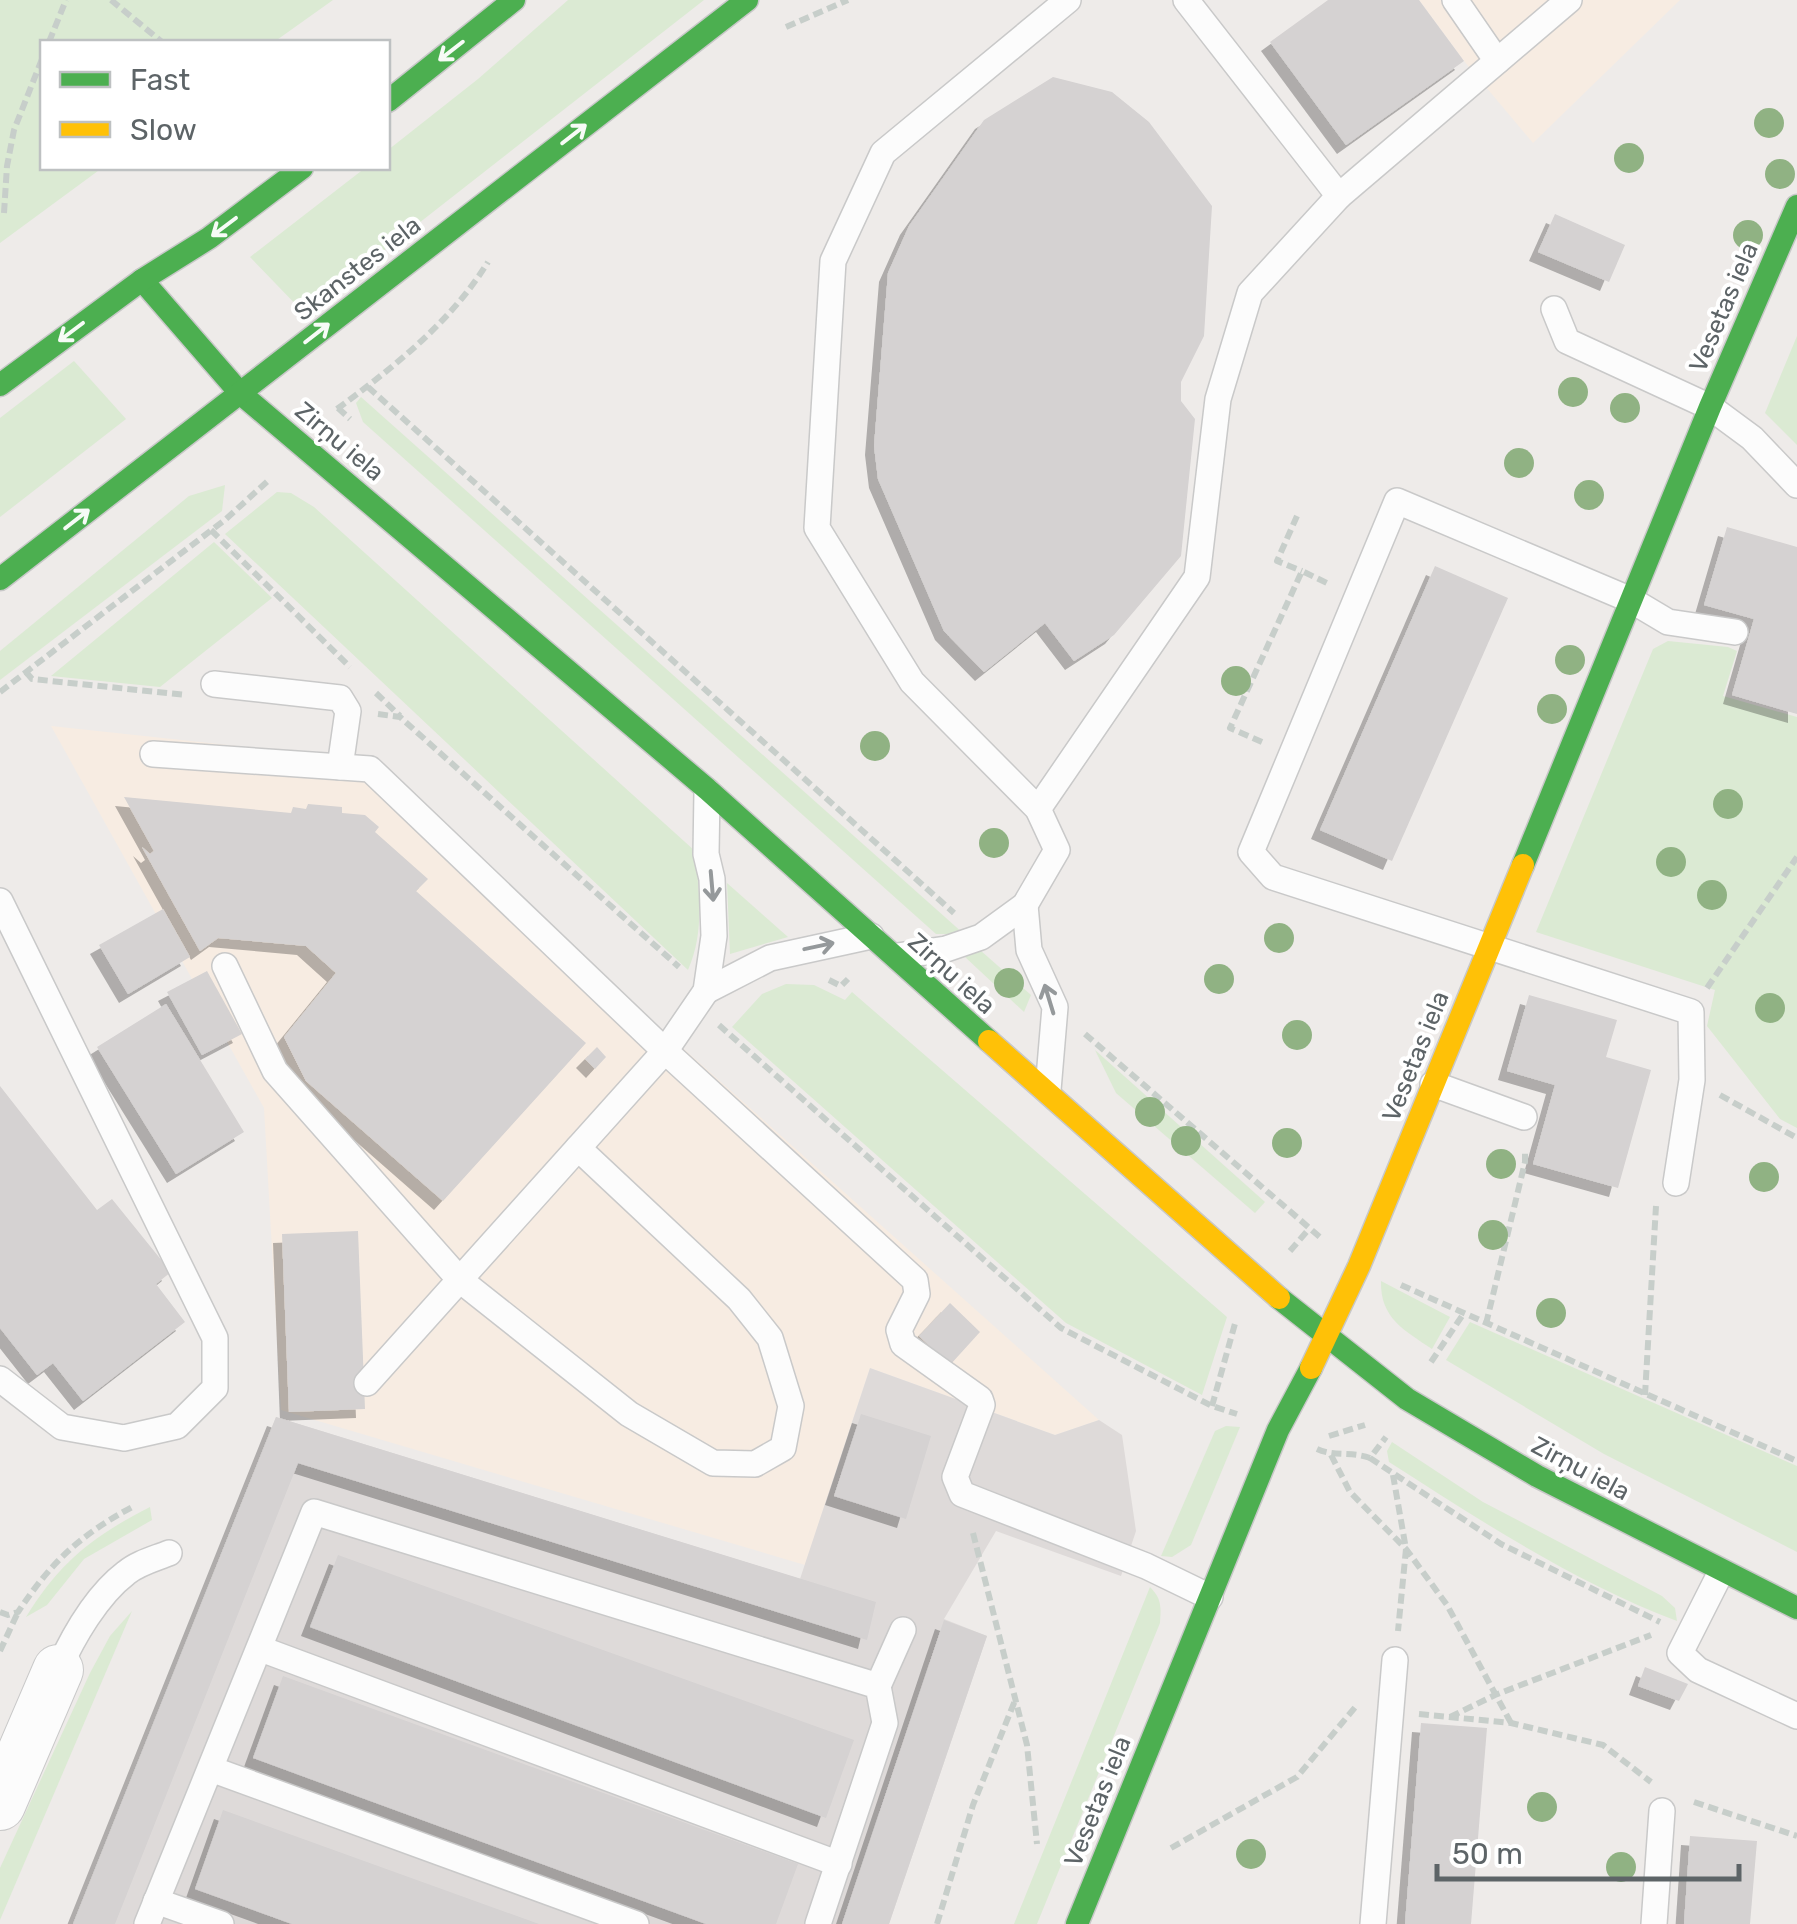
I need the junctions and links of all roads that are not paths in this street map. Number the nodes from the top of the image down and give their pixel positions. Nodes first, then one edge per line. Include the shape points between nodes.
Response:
1 (514, 0) edge
2 (747, 0) edge
3 (1068, 0) edge
4 (1186, 0) edge
5 (1455, 0) edge
6 (1569, 0) edge
7 (1497, 61) junction
8 (390, 99) edge
9 (299, 170) edge
10 (1340, 196) junction
11 (1797, 206) edge
12 (142, 280) junction
13 (1554, 308) dead end
14 (0, 385) edge
15 (240, 393) junction
16 (1710, 407) junction
17 (1797, 485) edge
18 (0, 579) edge
19 (1630, 600) junction
20 (1735, 632) dead end
21 (214, 684) dead end
22 (154, 754) dead end
23 (340, 767) junction
24 (707, 789) junction
25 (1038, 809) junction
26 (0, 902) edge
27 (1025, 906) junction
28 (871, 936) junction
29 (1488, 948) junction
30 (892, 956) junction
31 (225, 966) dead end
32 (702, 998) junction
33 (665, 1051) junction
34 (1434, 1084) junction
35 (1047, 1095) junction
36 (1524, 1117) road end
37 (578, 1148) junction
38 (1666, 1190) road end
39 (460, 1280) junction
40 (1328, 1337) junction
41 (0, 1378) edge
42 (368, 1383) dead end
43 (169, 1553) dead end
44 (1721, 1572) junction
45 (1210, 1597) junction
46 (1797, 1608) edge
47 (903, 1630) dead end
48 (260, 1649) junction
49 (1394, 1660) road end
50 (58, 1670) joint
51 (878, 1686) junction
52 (1797, 1716) edge
53 (211, 1769) junction
54 (1668, 1800) road end
55 (0, 1805) edge
56 (839, 1864) junction
57 (152, 1912) edge
58 (221, 1924) edge
59 (636, 1924) edge
60 (818, 1924) edge
61 (1077, 1924) edge
62 (1373, 1924) edge
63 (1654, 1924) edge

1 -> 8 main road
15 -> 2 main road, Skanstes iela
3 - 25 lane via 883,153 832,261 817,528 912,682
4 - 10 lane
5 - 7 lane
6 - 7 lane
7 - 10 lane
9 -> 12 main road
10 - 25 lane via 1250,293 1218,399 1198,578
11 - 16 main road, Vesetas iela
12 -> 14 main road
12 - 15 main road, Zirņu iela
13 - 16 lane via 1567,341
18 -> 15 main road, Skanstes iela
15 - 24 main road, Zirņu iela
16 - 17 lane
16 - 19 main road, Vesetas iela
19 - 20 lane via 1668,622
19 - 29 main road, Vesetas iela
19 - 29 lane via 1397,502 1250,852 1273,876
21 - 23 lane via 340,698 348,711
22 - 23 lane
23 - 33 lane via 370,769
24 - 28 main road, Zirņu iela
24 -> 32 lane via 714,936
25 - 27 lane via 1057,850
26 - 41 lane via 215,1338 215,1388 176,1426 124,1438 62,1427
27 - 30 lane via 981,937
35 -> 27 lane via 1054,1007 1029,950
28 - 30 main road, Zirņu iela
32 -> 28 lane via 770,958
29 - 34 main road, Vesetas iela
29 - 38 lane via 1691,1012 1692,1080
30 - 35 main road, Zirņu iela
31 - 39 lane via 275,1071
32 - 33 lane
33 - 37 lane
33 - 45 lane via 915,1280 917,1294 898,1330 902,1344 982,1405 955,1477 962,1494
34 - 36 lane
34 - 40 main road, Vesetas iela
35 - 40 main road, Zirņu iela
37 - 39 lane
37 - 39 lane via 739,1299 770,1338 792,1406 782,1448 755,1464 713,1463 629,1414
39 - 42 lane
40 - 44 main road, Zirņu iela via 1406,1400
40 - 45 main road, Vesetas iela via 1278,1430
43 - 50 lane via 116,1582
44 - 46 main road, Zirņu iela
44 - 52 lane via 1680,1653 1698,1670
45 - 61 main road, Vesetas iela
47 - 51 lane
48 - 51 lane via 314,1512
48 - 53 lane
48 - 56 lane
49 - 62 lane
50 - 55 street
51 - 56 lane via 885,1723
53 - 57 lane
53 - 59 lane
54 - 63 lane
56 - 60 lane
57 - 58 lane

